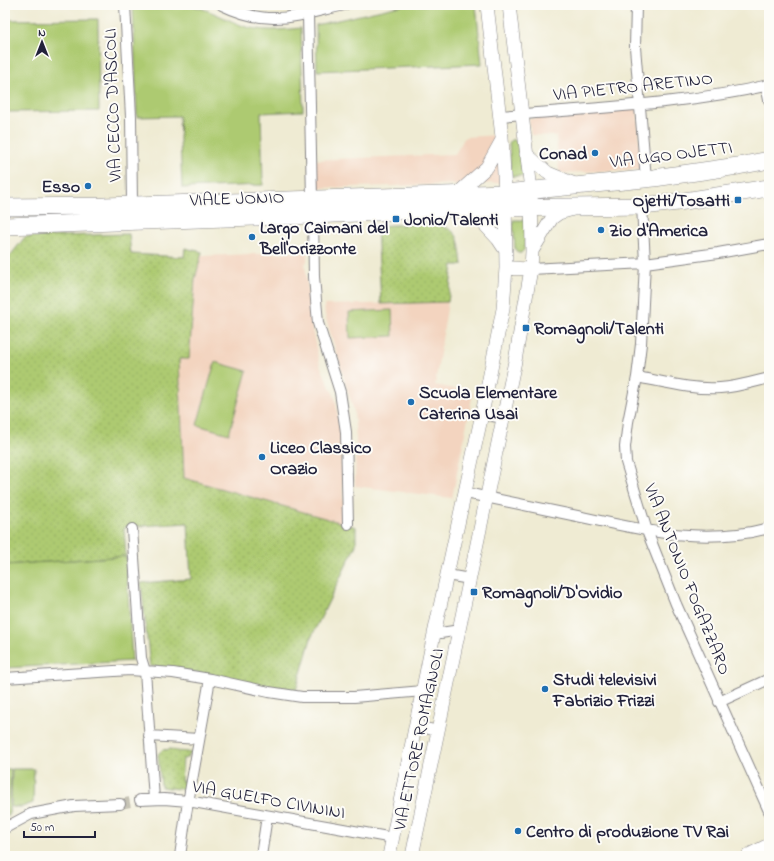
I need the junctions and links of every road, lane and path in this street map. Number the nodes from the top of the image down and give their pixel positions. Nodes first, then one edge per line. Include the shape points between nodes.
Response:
1 (125, 5) edge
2 (222, 5) edge
3 (344, 5) edge
4 (487, 5) edge
5 (509, 5) edge
6 (636, 5) edge
7 (308, 14) junction
8 (768, 85) edge
9 (769, 100) edge
10 (639, 104) junction
11 (521, 114) junction
12 (500, 116) junction
13 (502, 140) junction
14 (524, 140) junction
15 (526, 154) junction
16 (769, 160) edge
17 (646, 179) junction
18 (578, 185) junction
19 (558, 187) junction
20 (769, 188) edge
21 (530, 190) junction
22 (457, 194) junction
23 (505, 201) junction
24 (132, 204) junction
25 (642, 206) junction
26 (5, 207) edge
27 (312, 207) junction
28 (580, 207) junction
29 (470, 208) junction
30 (531, 208) junction
31 (559, 208) junction
32 (5, 226) edge
33 (769, 244) edge
34 (506, 251) junction
35 (532, 251) junction
36 (646, 264) junction
37 (506, 268) junction
38 (531, 269) junction
39 (637, 377) junction
40 (769, 378) edge
41 (482, 414) junction
42 (503, 418) junction
43 (466, 493) junction
44 (487, 497) junction
45 (348, 524) dead end
46 (769, 528) edge
47 (132, 529) dead end
48 (647, 531) junction
49 (447, 575) junction
50 (470, 579) junction
51 (460, 630) junction
52 (434, 634) junction
53 (145, 671) junction
54 (5, 678) edge
55 (210, 679) junction
56 (769, 679) edge
57 (423, 690) junction
58 (719, 702) junction
59 (416, 726) junction
60 (438, 731) junction
61 (149, 736) junction
62 (199, 739) junction
63 (154, 799) junction
64 (140, 800) tunnel mouth
65 (188, 801) junction
66 (120, 804) tunnel mouth
67 (769, 810) edge
68 (268, 816) junction
69 (5, 828) edge
70 (393, 838) junction
71 (769, 846) edge
72 (180, 856) edge
73 (261, 856) edge
74 (389, 856) edge
75 (412, 856) edge
76 (749, 856) edge

1 - 24 street, VIA CECCO D'ASCOLI via 131,117
2 - 7 street via 261,18
3 - 7 street
4 - 12 street, VIA ETTORE ROMAGNOLI
5 - 11 street, VIA ETTORE ROMAGNOLI
6 - 10 street via 635,47
7 - 27 street
8 - 9 street
8 - 10 street, VIA PIETRO ARETINO via 702,97
10 - 11 street, VIA PIETRO ARETINO
10 - 17 street
11 - 12 street, VIA PIETRO ARETINO
11 - 14 street, VIA ETTORE ROMAGNOLI
12 - 13 street, VIA ETTORE ROMAGNOLI
13 - 14 street via 513,136
13 - 22 street via 487,167
13 - 23 street, VIA ETTORE ROMAGNOLI
14 - 15 street, VIA ETTORE ROMAGNOLI
15 - 18 street via 548,173
15 - 21 street, VIA ETTORE ROMAGNOLI
16 - 17 main road, VIA UGO OJETTI
17 - 18 main road, VIA UGO OJETTI
18 - 19 main road, VIA UGO OJETTI
19 - 21 main road, VIA UGO OJETTI
19 - 31 street
20 - 25 main road
21 - 23 main road, VIA UGO OJETTI
21 - 30 street, VIA ETTORE ROMAGNOLI
22 - 23 main road, VIALE JONIO
22 - 27 main road, VIALE JONIO
23 - 29 main road, VIALE JONIO
23 - 30 main road
23 - 34 street, VIA ETTORE ROMAGNOLI
24 - 26 main road, VIALE JONIO
24 - 27 main road, VIALE JONIO
25 - 28 main road
25 - 36 street, VIA ANTONIO FOGAZZARO
27 - 29 main road, VIALE JONIO via 393,210
27 - 32 main road, VIALE JONIO
27 - 45 street via 318,323 340,392 346,432
28 - 31 main road
28 - 35 street via 554,216
29 - 34 street
30 - 31 main road
30 - 35 street, VIA ETTORE ROMAGNOLI
33 - 36 street
34 - 37 street, VIA ETTORE ROMAGNOLI
35 - 38 street, VIA ETTORE ROMAGNOLI
36 - 38 street
36 - 39 street, VIA ANTONIO FOGAZZARO
37 - 38 street
37 - 41 street, VIA ETTORE ROMAGNOLI via 503,309
38 - 42 street, VIA ETTORE ROMAGNOLI
39 - 40 street via 719,388
39 - 48 street, VIA ANTONIO FOGAZZARO via 625,447 626,462
41 - 42 street
41 - 43 street, VIA ETTORE ROMAGNOLI
42 - 44 street, VIA ETTORE ROMAGNOLI
43 - 44 street
43 - 49 street, VIA ETTORE ROMAGNOLI
44 - 48 street
44 - 50 street, VIA ETTORE ROMAGNOLI
46 - 48 street via 744,534 708,537
47 - 53 street via 141,658
48 - 58 street, VIA ANTONIO FOGAZZARO
49 - 50 street
49 - 52 street, VIA ETTORE ROMAGNOLI
50 - 51 street, VIA ETTORE ROMAGNOLI
51 - 52 street, VIA ETTORE ROMAGNOLI
51 - 60 street, VIA ETTORE ROMAGNOLI
52 - 57 street, VIA ETTORE ROMAGNOLI
53 - 54 street
53 - 55 street
53 - 61 street
55 - 57 street via 302,697 354,697
55 - 62 street
56 - 58 street
57 - 59 street, VIA ETTORE ROMAGNOLI
58 - 67 street, VIA ANTONIO FOGAZZARO
59 - 60 street
59 - 70 street, VIA ETTORE ROMAGNOLI
60 - 75 street, VIA ETTORE ROMAGNOLI
61 - 62 street
61 - 63 street
62 - 65 street
63 - 64 street, VIA GUELFO CIVININI
63 - 65 street, VIA GUELFO CIVININI
65 - 68 street, VIA GUELFO CIVININI
65 - 72 street
66 - 69 street via 74,806 31,814
68 - 70 street, VIA GUELFO CIVININI
68 - 73 street
70 - 74 street, VIA ETTORE ROMAGNOLI
71 - 76 main road

